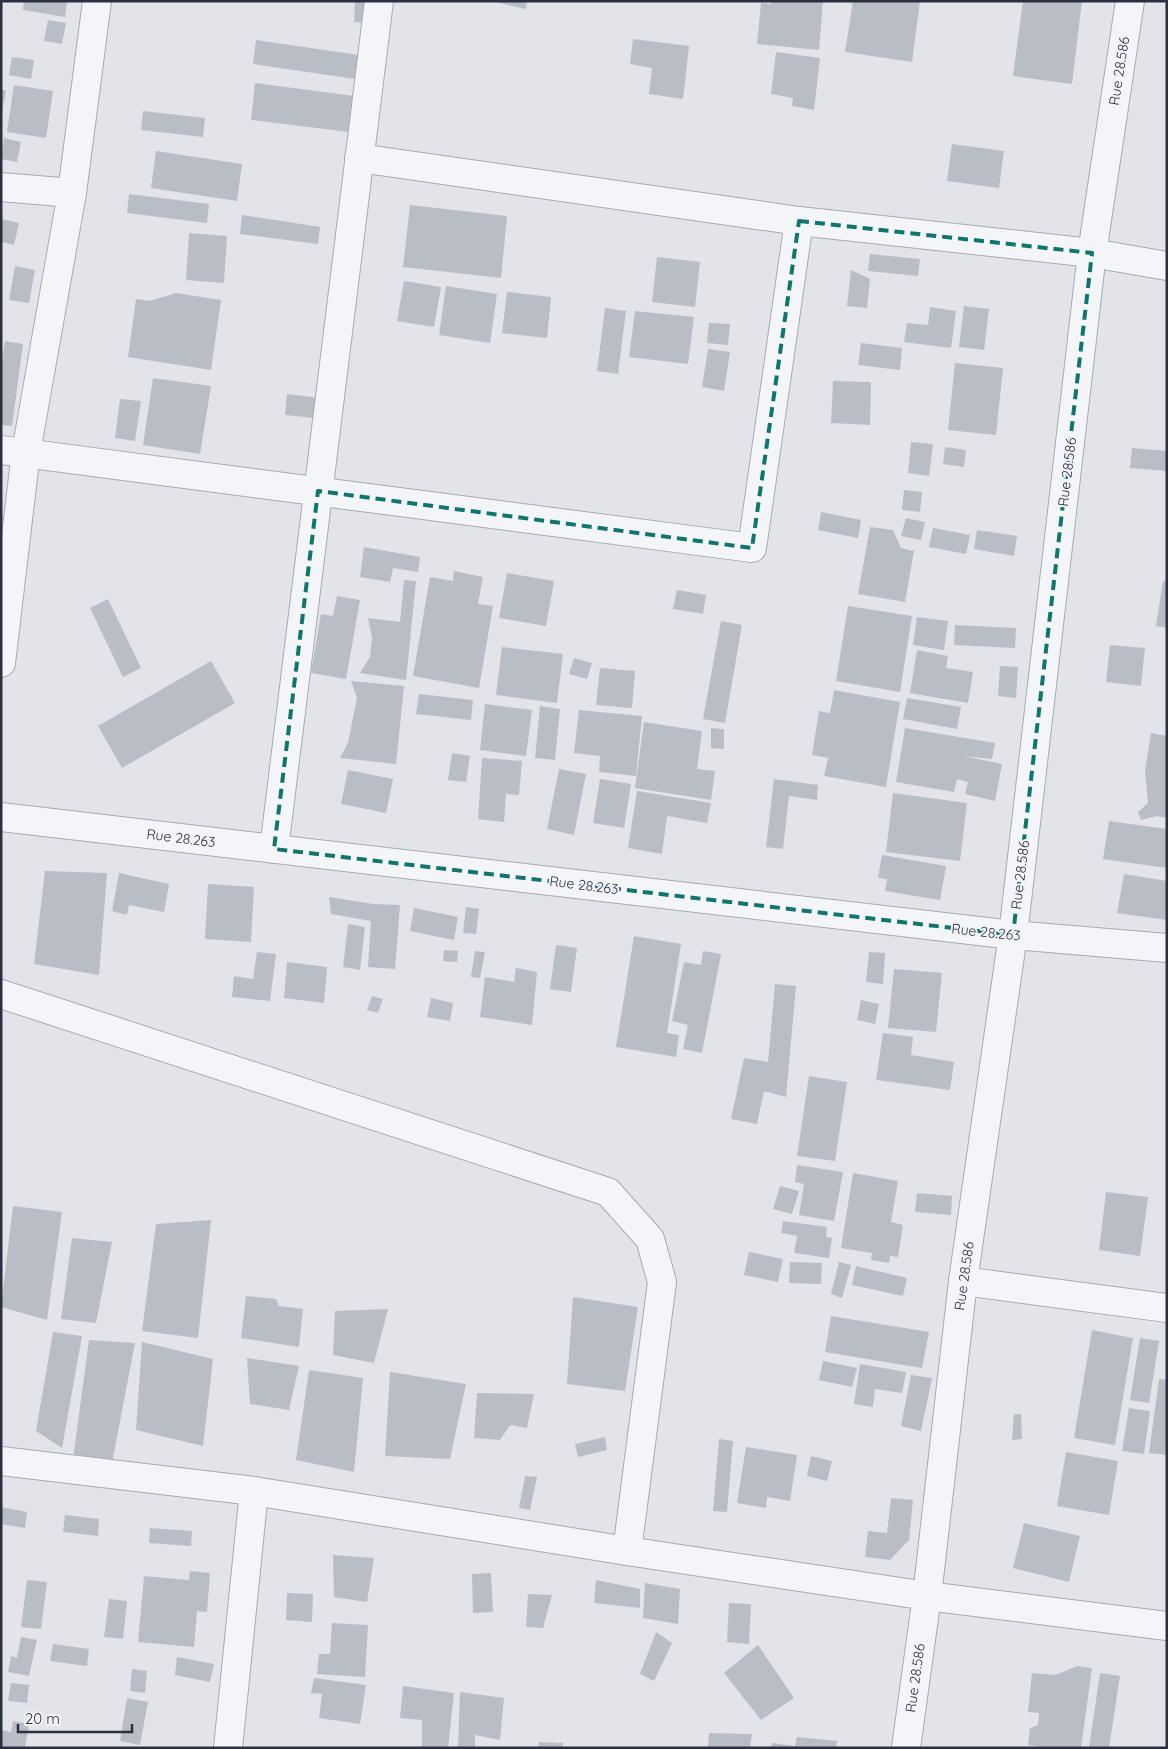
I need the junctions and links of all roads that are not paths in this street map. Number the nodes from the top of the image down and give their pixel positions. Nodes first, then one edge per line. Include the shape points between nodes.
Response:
1 (97, 1) edge
2 (379, 1) edge
3 (1130, 1) edge
4 (359, 158) junction
5 (1, 187) edge
6 (72, 193) junction
7 (799, 221) junction
8 (1092, 253) junction
9 (1167, 266) edge
10 (14, 451) edge
11 (318, 491) junction
12 (1, 663) edge
13 (1, 817) edge
14 (274, 849) junction
15 (1013, 935) junction
16 (1167, 948) edge
17 (1, 994) edge
18 (963, 1281) junction
19 (1167, 1308) edge
20 (1, 1461) edge
21 (254, 1491) junction
22 (627, 1551) junction
23 (927, 1596) junction
24 (1167, 1626) edge
25 (228, 1748) edge
26 (906, 1748) edge

1 - 6 street
2 - 4 street
3 - 8 street, Rue 28.586
4 - 7 street
4 - 11 street
5 - 6 street
6 - 10 street
7 - 8 street
7 - 11 street via 752,548
8 - 9 street
8 - 15 street, Rue 28.586
10 - 11 street
10 - 12 street
11 - 14 street
13 - 14 street, Rue 28.263
14 - 15 street, Rue 28.263
15 - 16 street, Rue 28.263
15 - 18 street, Rue 28.586
17 - 22 street via 608,1192 650,1238 662,1282
18 - 19 street
18 - 23 street, Rue 28.586
20 - 21 street
21 - 22 street
21 - 25 street
22 - 23 street
23 - 24 street
23 - 26 street, Rue 28.586

